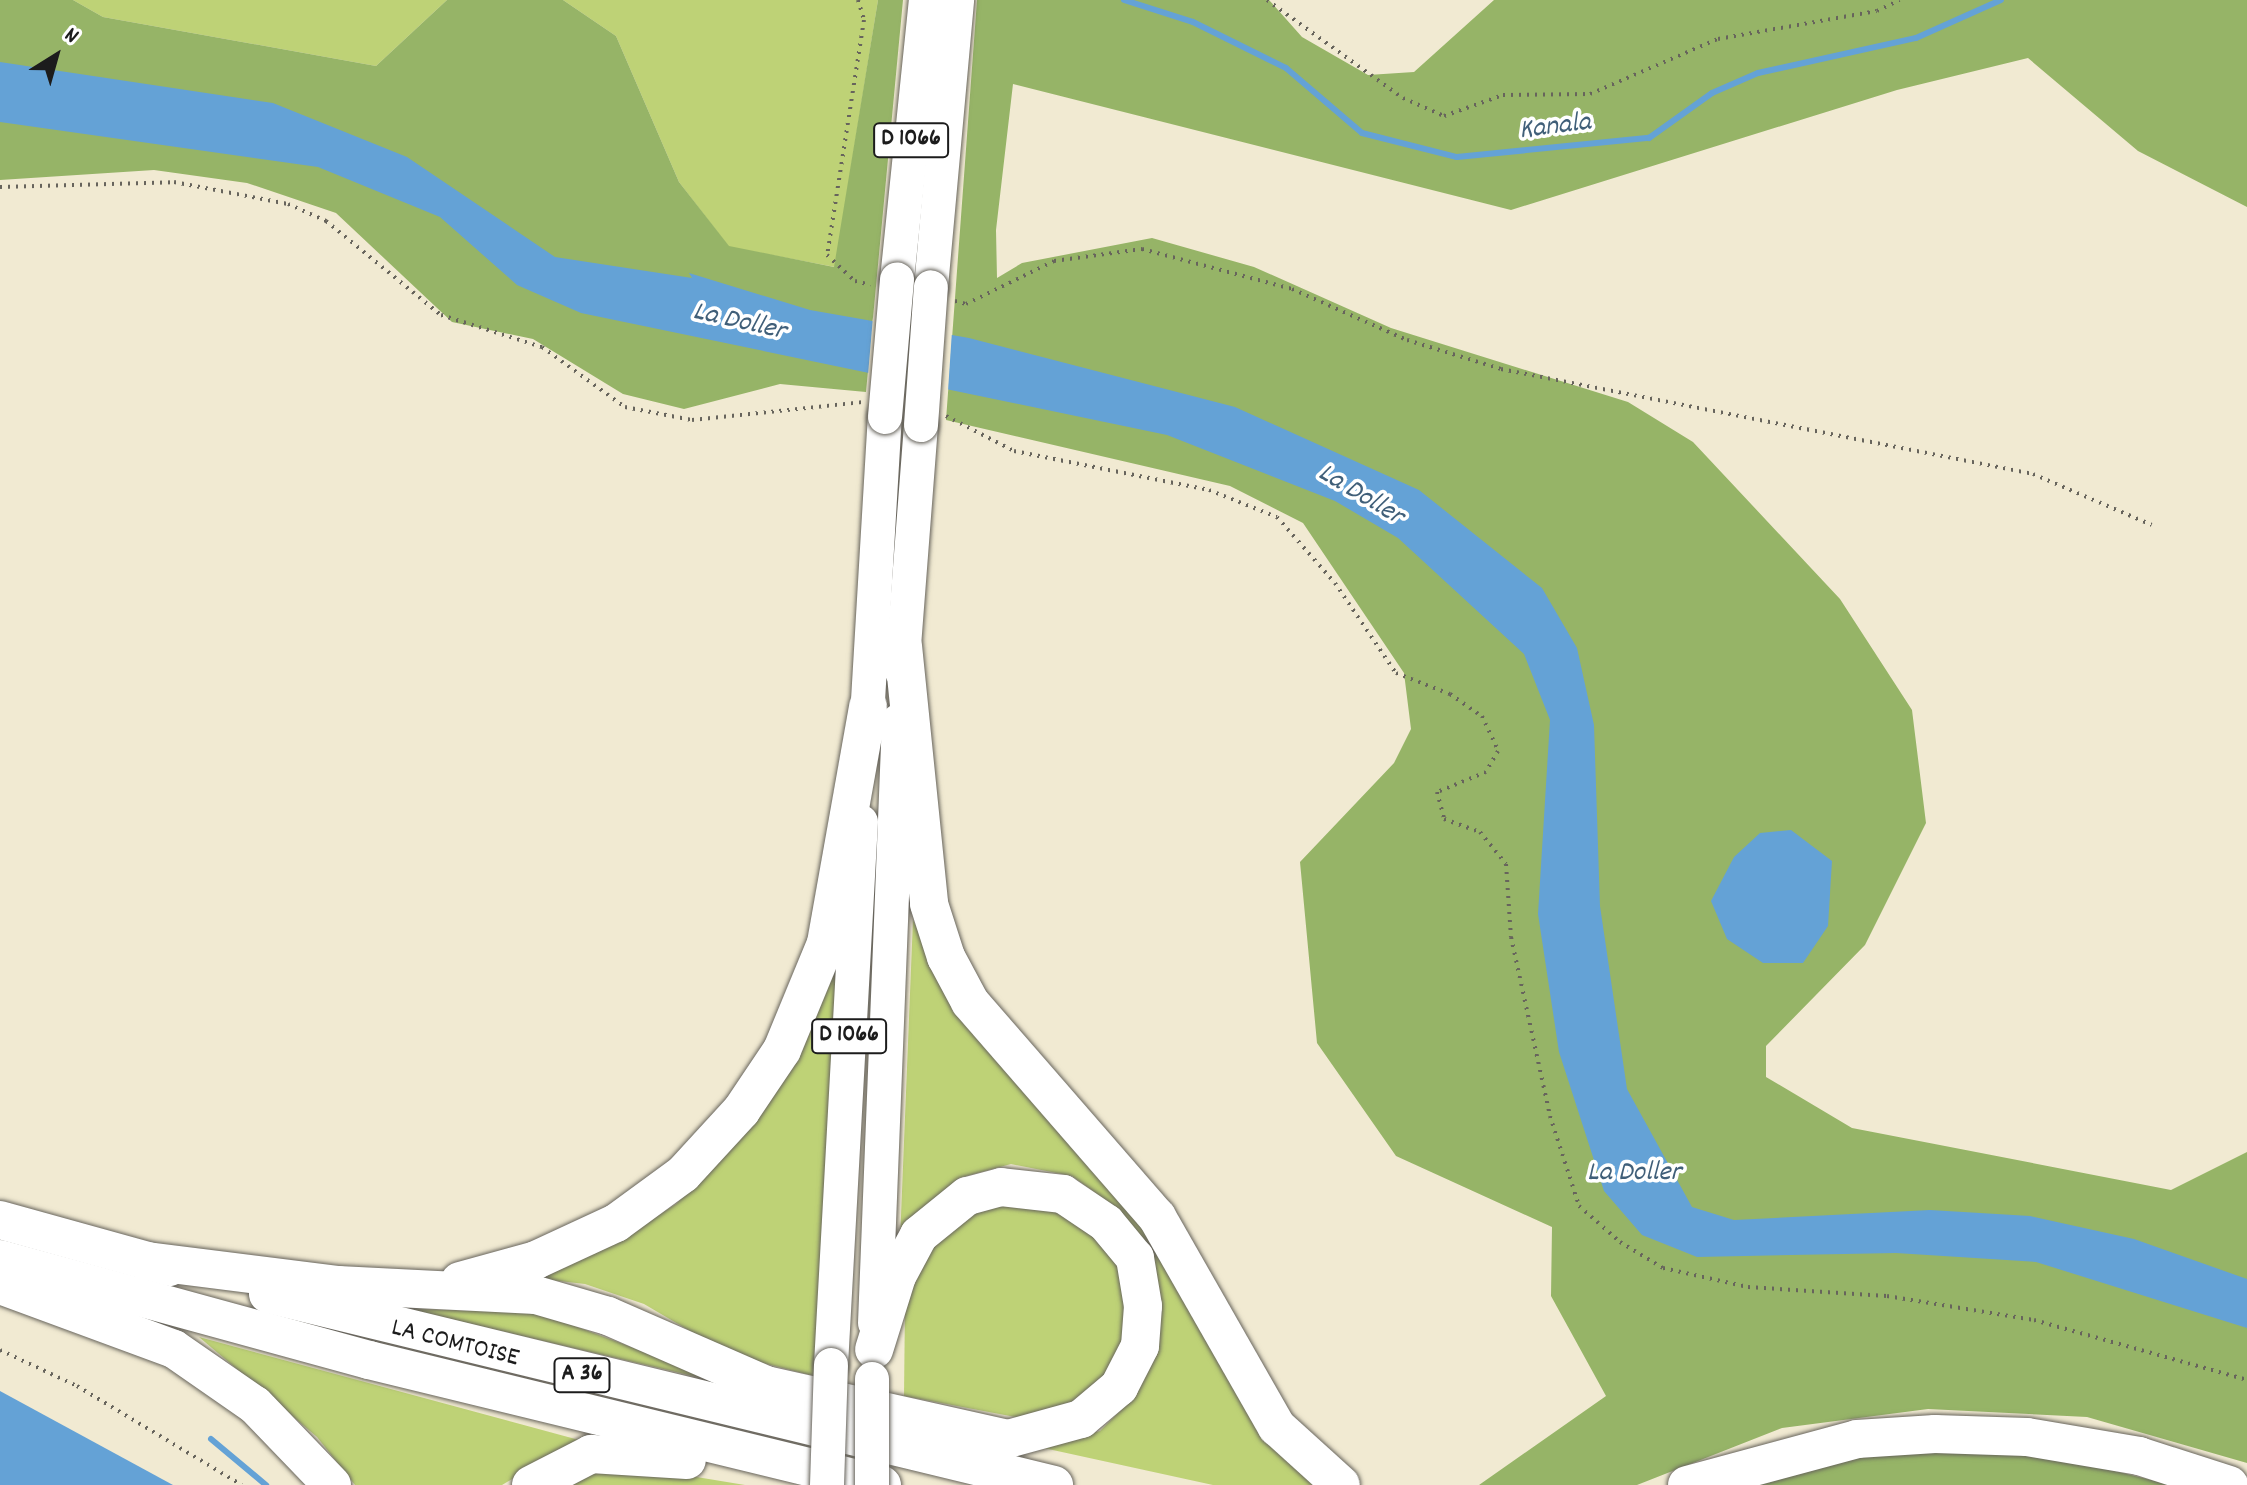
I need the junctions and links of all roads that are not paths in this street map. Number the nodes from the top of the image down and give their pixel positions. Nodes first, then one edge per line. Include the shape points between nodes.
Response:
1 (946, 3) edge
2 (903, 646) junction
3 (868, 707) junction
4 (0, 1220) edge
5 (0, 1259) edge
6 (147, 1261) junction
7 (0, 1285) edge
8 (422, 1291) junction
9 (873, 1364) junction
10 (749, 1454) junction
11 (332, 1485) edge
12 (531, 1485) edge
13 (827, 1485) edge
14 (872, 1485) edge
15 (882, 1485) edge
16 (1054, 1485) edge
17 (1341, 1485) edge
18 (1687, 1485) edge
19 (2229, 1485) edge

1 - 2 highway, D 1066, bridge via 929,420
1 - 3 highway, D 1066, bridge via 890,283
2 - 9 highway, D 1066
2 - 17 highway via 927,890 946,957 970,1002 1157,1217 1277,1427
3 - 8 highway via 826,943 782,1050 741,1111 683,1174 616,1223 536,1260
3 - 13 highway, D 1066, bridge
4 - 6 highway, LA COMTOISE / A 36
5 - 10 highway, LA COMTOISE / A 36
6 - 8 highway
6 - 16 highway, LA COMTOISE / A 36 via 380,1325
7 - 11 highway via 174,1349 255,1405
8 - 9 highway via 536,1295 608,1316 766,1385 1008,1439 1081,1419 1119,1387 1140,1346 1143,1306 1135,1258 1106,1223 1063,1194 1001,1187 967,1196 919,1235
9 - 14 highway, D 1066, bridge
10 - 12 highway via 709,1463 591,1454
10 - 15 highway, LA COMTOISE / A 36
18 - 19 highway via 1857,1439 1935,1434 2027,1437 2139,1456

